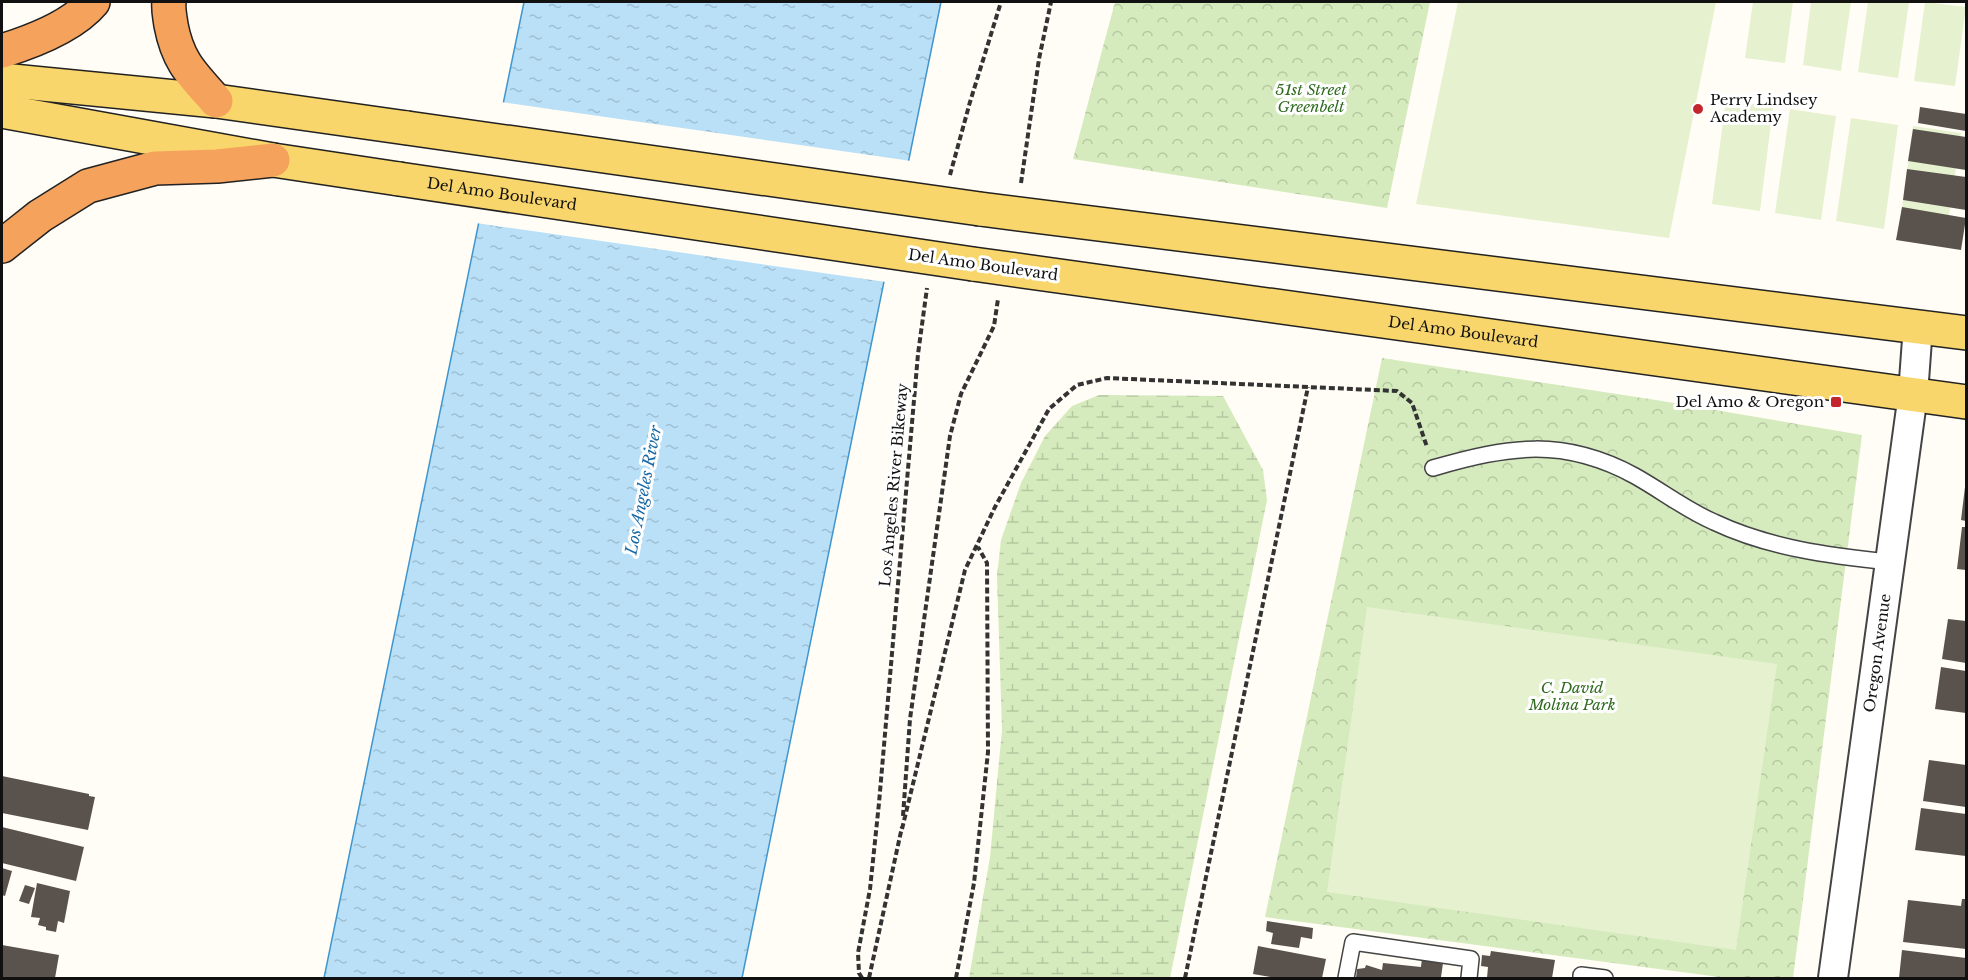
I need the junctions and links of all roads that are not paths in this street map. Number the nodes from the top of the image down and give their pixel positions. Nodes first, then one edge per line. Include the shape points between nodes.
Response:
1 (93, 2) edge
2 (169, 2) edge
3 (2, 51) edge
4 (2, 80) edge
5 (216, 101) junction
6 (2, 111) edge
7 (273, 160) junction
8 (2, 246) edge
9 (1918, 326) junction
10 (1966, 333) edge
11 (1914, 394) junction
12 (1966, 402) edge
13 (1433, 468) road end
14 (1890, 562) junction
15 (1581, 977) edge
16 (1346, 978) edge
17 (1469, 978) edge
18 (1605, 978) edge
19 (1833, 978) edge

1 - 3 highway via 52,32
2 - 5 highway via 175,46 187,69
4 - 5 main road
5 - 9 main road, bridge via 1016,214
6 - 7 main road, Del Amo Boulevard
7 - 8 highway via 155,168 88,186
7 - 11 main road, Del Amo Boulevard, bridge via 988,266
9 - 10 main road
9 - 11 street, Oregon Avenue
11 - 12 main road, Del Amo Boulevard
11 - 14 street, Oregon Avenue
13 - 14 lane via 1521,448 1562,450 1600,459 1715,523 1761,540 1812,553
14 - 19 street, Oregon Avenue
15 - 18 lane
16 - 17 lane via 1353,942 1471,959

